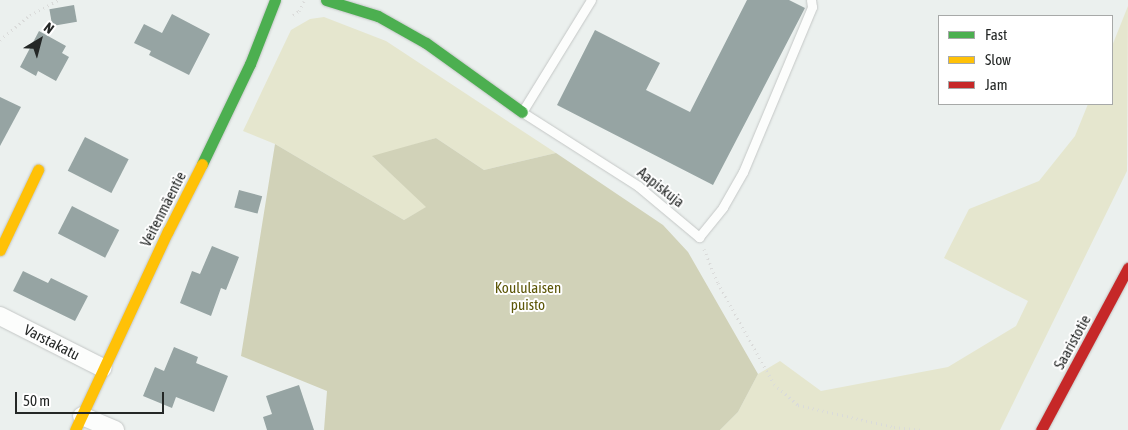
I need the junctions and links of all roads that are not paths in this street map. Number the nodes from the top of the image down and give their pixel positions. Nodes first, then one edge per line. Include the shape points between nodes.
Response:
1 (275, 0) edge
2 (326, 0) edge
3 (591, 0) edge
4 (811, 0) edge
5 (522, 112) junction
6 (38, 170) dead end
7 (0, 250) edge
8 (1128, 268) edge
9 (0, 316) edge
10 (104, 368) junction
11 (78, 423) edge
12 (116, 430) edge
13 (1041, 430) edge

1 - 10 street, Veitenmäentie via 219,131
2 - 5 street, Aapiskuja via 378,16 426,43
3 - 5 lane
4 - 5 lane, Aapiskuja via 812,8 743,172 723,207 699,237 638,186
6 - 7 street
8 - 13 street, Saaristotie
9 - 10 street, Varstakatu
10 - 11 street, Veitenmäentie
11 - 12 street

